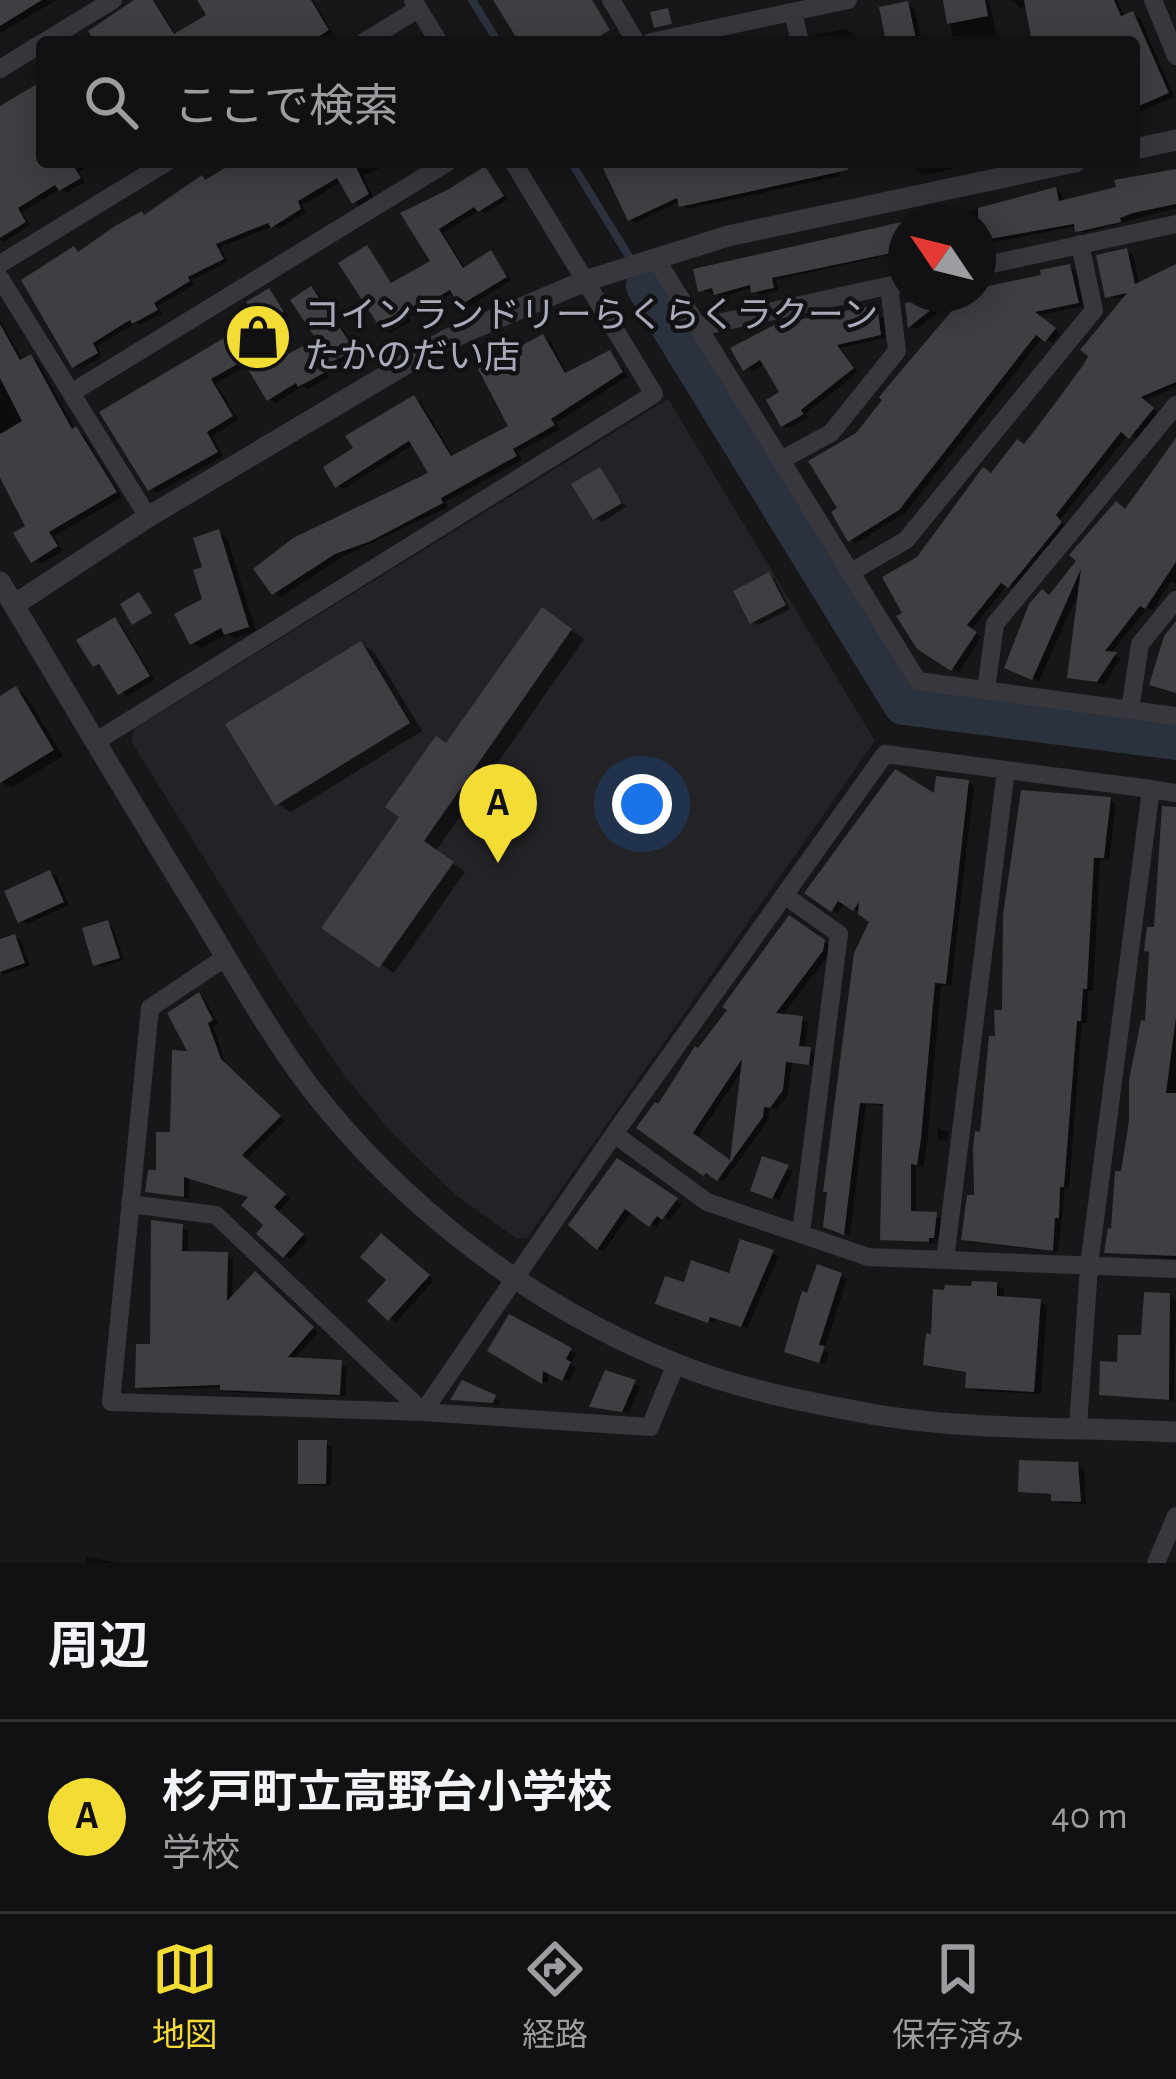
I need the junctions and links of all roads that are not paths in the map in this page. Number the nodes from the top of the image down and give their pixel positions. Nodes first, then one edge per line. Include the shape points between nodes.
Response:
1 (113, 0) edge
2 (611, 0) edge
3 (848, 0) edge
4 (1153, 0) edge
5 (415, 4) edge
6 (794, 12) junction
7 (54, 36) edge
8 (372, 36) edge
9 (435, 36) edge
10 (632, 36) edge
11 (680, 36) edge
12 (799, 36) edge
13 (36, 47) edge
14 (1174, 47) edge
15 (0, 69) edge
16 (1176, 140) edge
17 (1140, 148) edge
18 (157, 168) edge
19 (438, 168) edge
20 (517, 168) edge
21 (1047, 168) edge
22 (1176, 224) edge
23 (1080, 244) junction
24 (656, 259) junction
25 (996, 263) edge
26 (0, 264) edge
27 (0, 278) edge
28 (585, 281) junction
29 (888, 286) edge
30 (897, 312) edge
31 (699, 327) junction
32 (71, 393) junction
33 (1176, 405) edge
34 (781, 460) junction
35 (148, 518) junction
36 (850, 572) junction
37 (0, 582) edge
38 (1176, 600) edge
39 (7, 609) edge
40 (986, 690) junction
41 (1130, 710) junction
42 (1176, 716) edge
43 (95, 742) junction
44 (1006, 770) junction
45 (1150, 789) junction
46 (1176, 793) edge
47 (784, 895) junction
48 (226, 957) junction
49 (614, 1135) junction
50 (130, 1204) junction
51 (801, 1234) junction
52 (945, 1260) junction
53 (1088, 1266) junction
54 (1176, 1270) edge
55 (514, 1277) junction
56 (676, 1364) junction
57 (423, 1412) junction
58 (1078, 1427) junction
59 (1176, 1432) edge
60 (1176, 1516) edge
61 (1156, 1563) edge

1 - 7 street
2 - 10 street
3 - 6 street
4 - 14 street
5 - 8 street
5 - 9 street
6 - 11 street
6 - 12 street
13 - 15 street
16 - 17 street
18 - 26 street
19 - 32 street
20 - 28 street
21 - 24 street via 728,236
22 - 23 street
23 - 25 street
23 - 36 street via 1094,310 906,540
24 - 28 street
24 - 31 street
27 - 32 street
28 - 35 street via 446,340
28 - 43 street via 654,394
29 - 31 street
30 - 34 street via 896,351 831,433
31 - 34 street
32 - 35 street
33 - 40 street via 995,624
34 - 36 street
35 - 39 street
36 - 40 street via 918,681
37 - 39 street
38 - 41 street via 1140,644
39 - 43 street
40 - 41 street
41 - 42 street
43 - 48 street
44 - 45 street
44 - 47 street via 885,754
44 - 52 street
45 - 46 street
45 - 53 street
47 - 49 street
47 - 51 street via 839,934
48 - 50 street via 150,1008
48 - 55 street via 309,1086 361,1147
49 - 51 street via 707,1202
49 - 55 street
50 - 57 street via 216,1214
50 - 57 street via 111,1402
51 - 52 street via 868,1257
52 - 53 street
53 - 54 street
53 - 58 street
55 - 56 street
55 - 57 street
56 - 57 street via 650,1427
56 - 58 street via 879,1415
58 - 59 street
60 - 61 street

